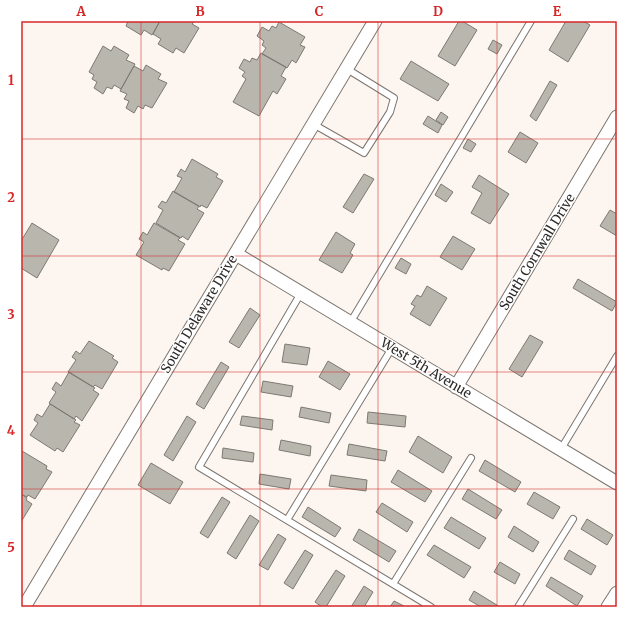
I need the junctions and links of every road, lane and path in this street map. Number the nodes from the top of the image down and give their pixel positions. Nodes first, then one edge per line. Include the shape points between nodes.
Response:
1 (375, 21) edge
2 (531, 21) edge
3 (346, 69) junction
4 (617, 117) edge
5 (313, 124) junction
6 (236, 254) junction
7 (300, 293) junction
8 (350, 323) junction
9 (392, 348) junction
10 (617, 356) edge
11 (456, 387) junction
12 (561, 449) junction
13 (471, 458) dead end
14 (617, 483) edge
15 (573, 519) dead end
16 (287, 520) junction
17 (393, 584) junction
18 (617, 592) edge
19 (24, 607) edge
20 (431, 607) edge
21 (518, 607) edge
22 (608, 607) edge

1 - 3 street, South Delaware Drive
2 - 8 lane
3 - 5 street, South Delaware Drive
3 - 5 lane via 394,98 390,112 364,152
4 - 11 street, South Cornwall Drive
5 - 6 street, South Delaware Drive
6 - 7 street, West 5th Avenue
6 - 19 street, South Delaware Drive
7 - 8 street, West 5th Avenue
7 - 16 lane via 198,467
8 - 9 street, West 5th Avenue
9 - 11 street, West 5th Avenue
9 - 16 lane
10 - 12 lane
11 - 12 street, West 5th Avenue
12 - 14 street, West 5th Avenue
13 - 17 lane
15 - 21 lane
16 - 17 lane
17 - 20 lane
18 - 22 street

